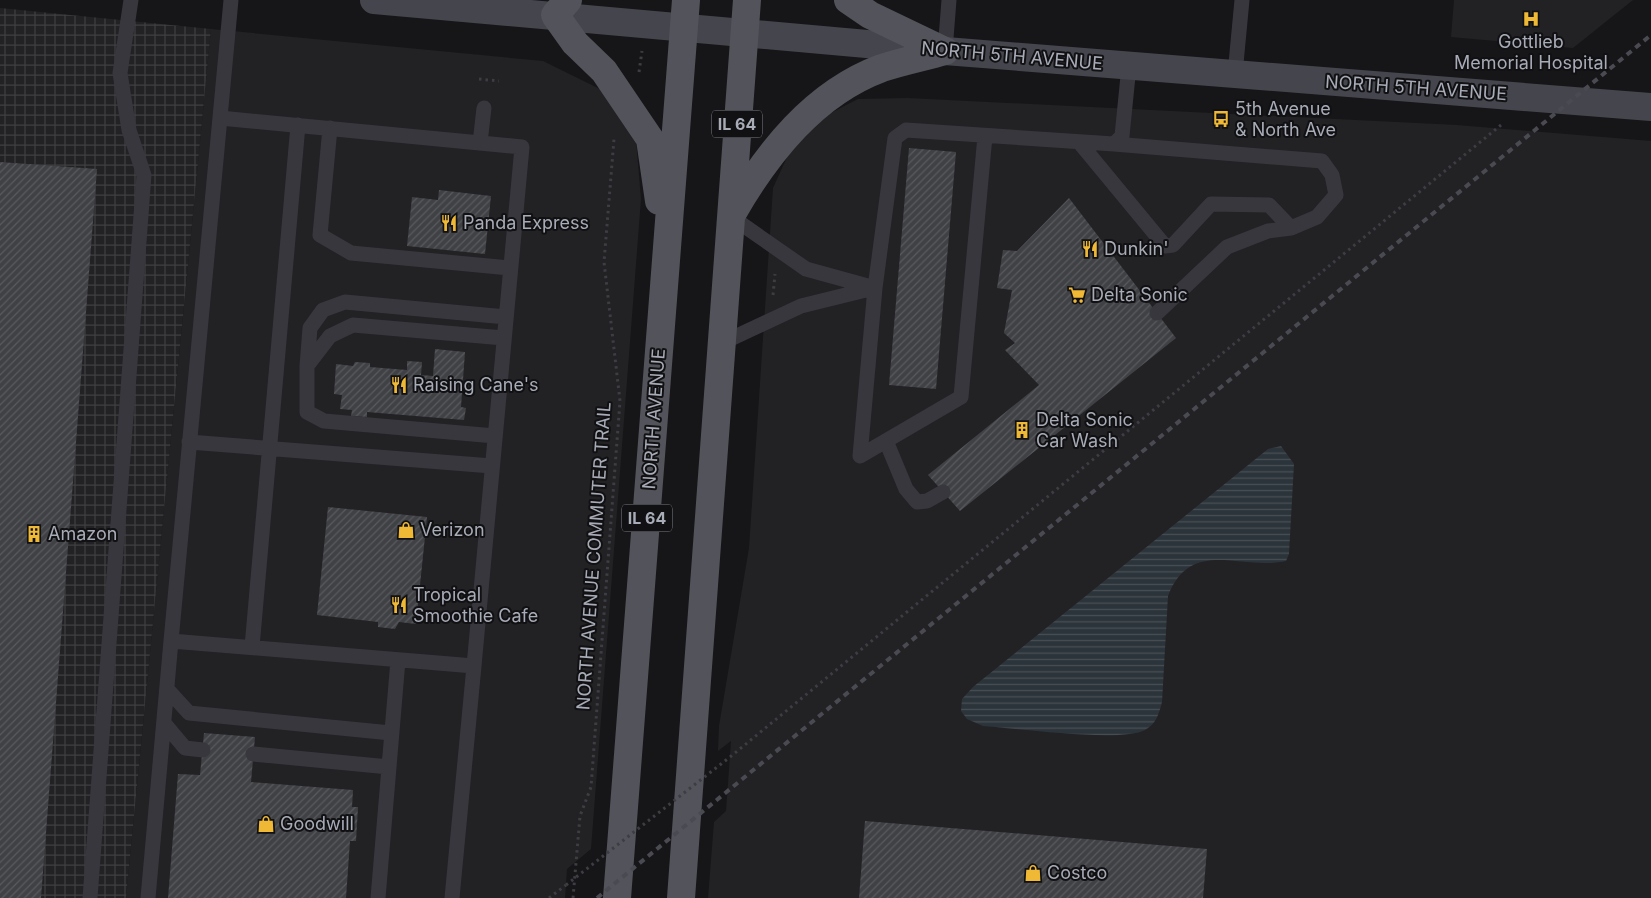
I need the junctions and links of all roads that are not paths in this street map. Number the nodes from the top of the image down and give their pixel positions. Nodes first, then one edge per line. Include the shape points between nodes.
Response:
1 (131, 0) edge
2 (231, 0) edge
3 (374, 0) edge
4 (747, 0) edge
5 (848, 0) edge
6 (949, 0) edge
7 (1242, 0) edge
8 (562, 7) edge
9 (685, 13) edge
10 (745, 32) junction
11 (945, 51) junction
12 (1129, 66) junction
13 (1235, 74) junction
14 (1651, 107) edge
15 (484, 108) dead end
16 (220, 118) junction
17 (298, 125) junction
18 (330, 128) junction
19 (985, 136) junction
20 (1079, 142) junction
21 (480, 143) junction
22 (1114, 144) junction
23 (730, 216) junction
24 (1291, 228) junction
25 (666, 267) junction
26 (510, 268) junction
27 (875, 288) junction
28 (1157, 313) dead end
29 (506, 317) junction
30 (504, 338) junction
31 (724, 342) junction
32 (307, 366) junction
33 (495, 436) junction
34 (886, 441) junction
35 (190, 442) junction
36 (270, 448) junction
37 (492, 466) junction
38 (943, 492) dead end
39 (171, 641) junction
40 (252, 647) junction
41 (398, 660) junction
42 (474, 666) junction
43 (167, 689) junction
44 (164, 723) junction
45 (392, 733) junction
46 (204, 750) dead end
47 (253, 754) dead end
48 (389, 766) junction
49 (90, 898) edge
50 (148, 898) edge
51 (378, 898) edge
52 (452, 898) edge
53 (617, 898) edge
54 (681, 898) edge

1 - 49 lane via 120,73 129,130 144,175
2 - 16 lane
3 - 8 street, NORTH 5TH AVENUE
4 - 10 main road, IL 64
5 - 11 main road via 870,16
6 - 11 lane
7 - 13 lane
8 - 9 street, NORTH 5TH AVENUE
8 - 25 main road via 574,43 604,70 650,139
9 - 10 street, NORTH 5TH AVENUE
9 - 25 main road, NORTH AVENUE / IL 64
10 - 11 street, NORTH 5TH AVENUE
10 - 23 main road, IL 64
11 - 12 street, NORTH 5TH AVENUE
11 - 23 main road via 882,68 845,87 809,113 784,138
12 - 13 street, NORTH 5TH AVENUE
12 - 22 lane via 1122,136
13 - 14 street, NORTH 5TH AVENUE
15 - 21 lane
16 - 17 lane
16 - 35 lane
17 - 18 lane
17 - 36 lane
18 - 21 lane
18 - 26 lane via 320,235 351,253
19 - 20 lane
19 - 27 lane via 906,130 895,138
19 - 34 lane via 961,397
20 - 22 lane
20 - 24 lane via 1165,246 1173,245 1210,204 1269,205
21 - 26 lane via 522,147
22 - 24 lane via 1322,161 1332,175 1336,195 1317,217
23 - 27 lane via 806,269
23 - 31 main road, IL 64
24 - 28 lane via 1268,231 1227,247
25 - 53 main road, NORTH AVENUE / IL 64
26 - 29 lane
27 - 31 lane via 801,306
27 - 34 lane via 860,456
29 - 30 lane
29 - 32 lane via 345,302 323,310 310,328
30 - 32 lane via 353,324 330,336
30 - 33 lane
31 - 54 main road, IL 64
32 - 33 lane via 307,412 324,422
33 - 37 lane
34 - 38 lane via 906,489 918,502
35 - 36 lane
35 - 39 lane
36 - 37 lane
36 - 40 lane
37 - 42 lane
39 - 40 lane
39 - 43 lane
40 - 41 lane
41 - 42 lane
41 - 45 lane
42 - 52 lane
43 - 44 lane
43 - 45 lane via 189,713
44 - 46 lane via 185,748
44 - 50 lane
45 - 48 lane
47 - 48 lane
48 - 51 lane

